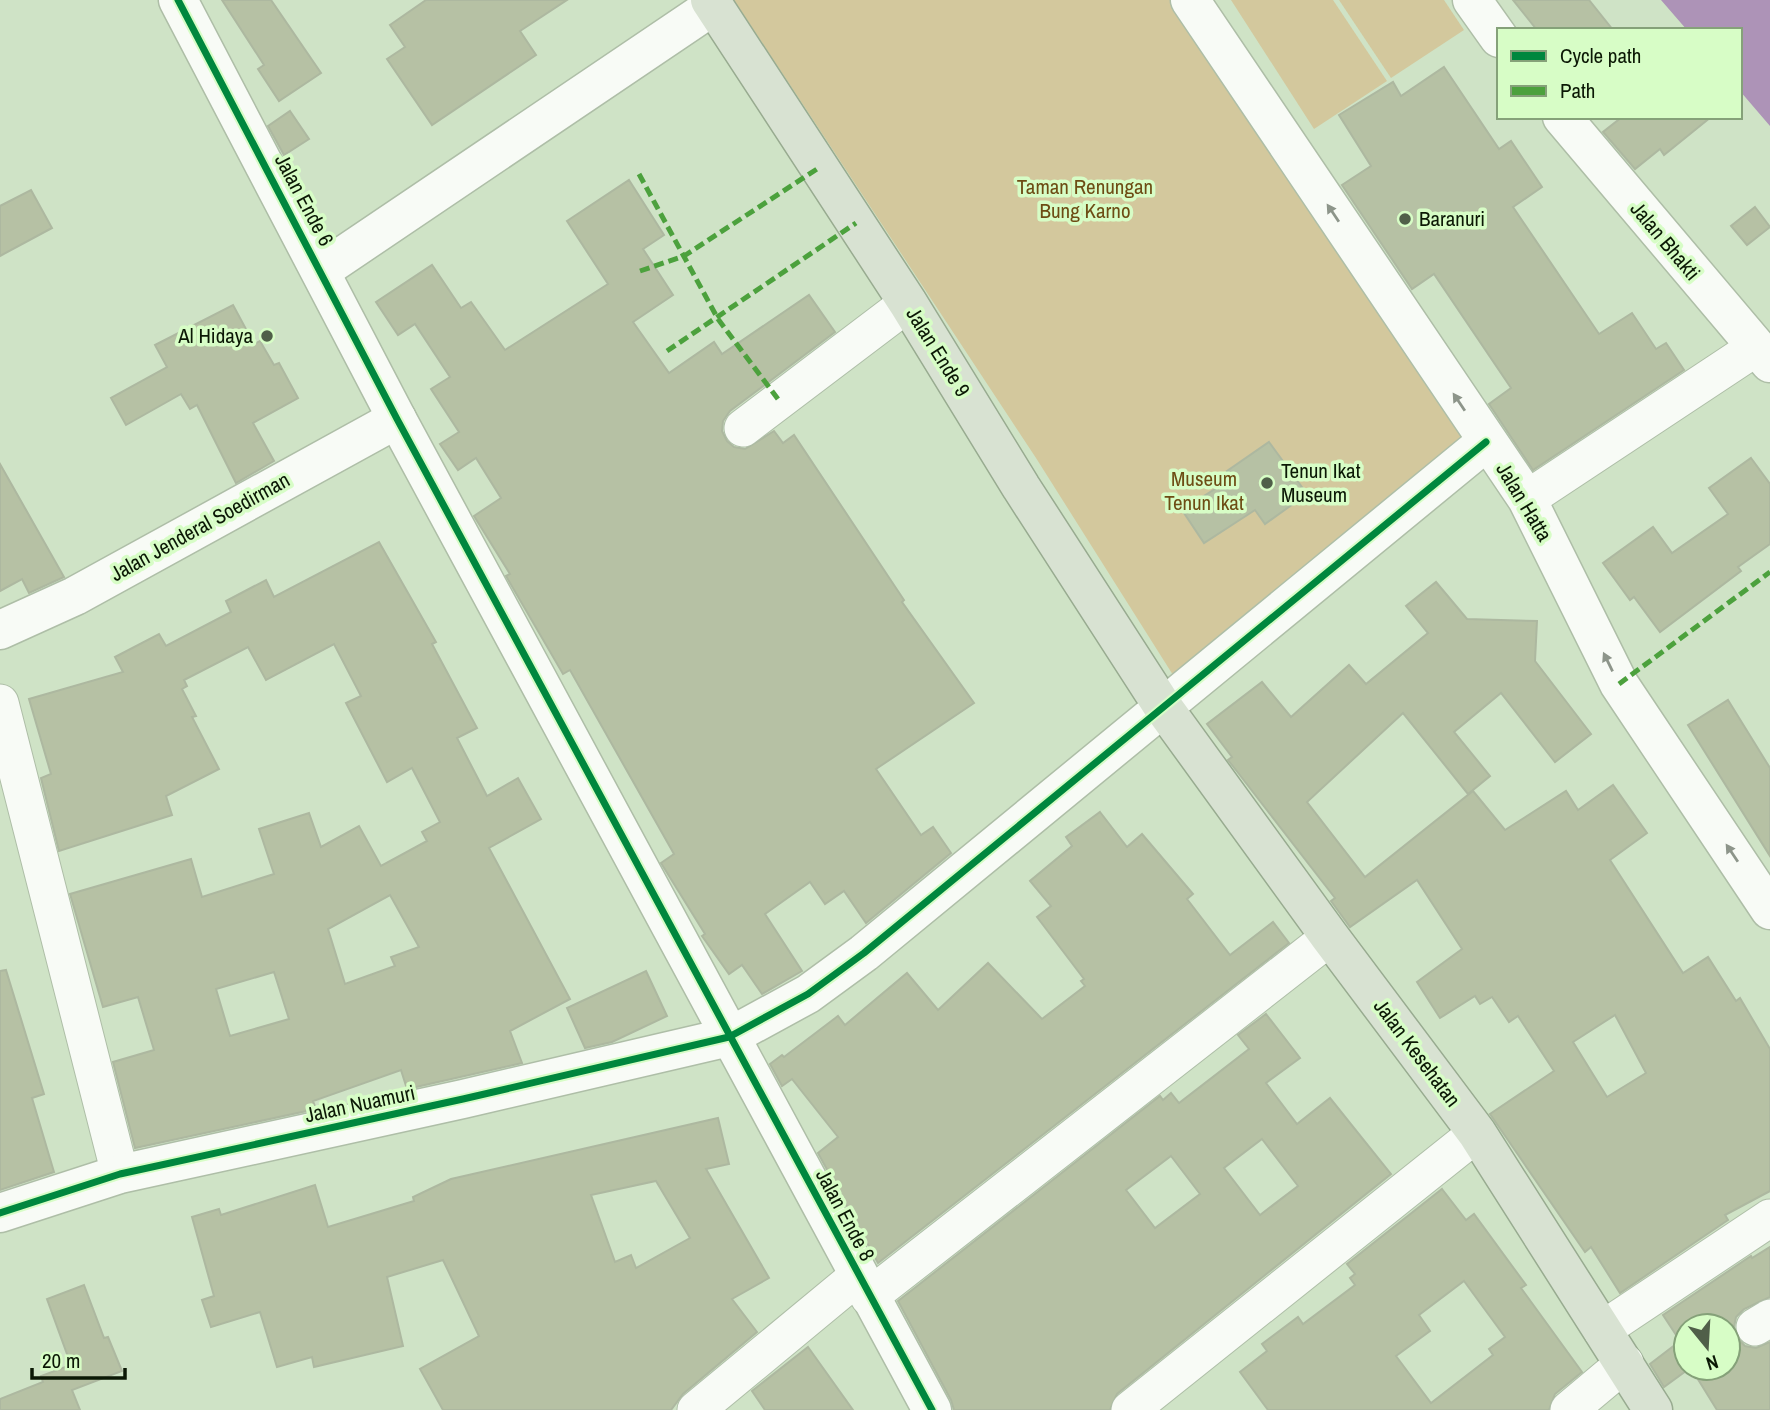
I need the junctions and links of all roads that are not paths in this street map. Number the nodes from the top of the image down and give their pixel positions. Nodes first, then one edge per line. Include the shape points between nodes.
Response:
1 (178, 0) edge
2 (1190, 0) edge
3 (1472, 0) edge
4 (711, 3) edge
5 (1497, 35) edge
6 (1564, 119) edge
7 (322, 270) junction
8 (908, 303) junction
9 (1763, 355) edge
10 (397, 419) junction
11 (743, 428) dead end
12 (1486, 442) junction
13 (1527, 499) junction
14 (0, 630) edge
15 (0, 703) edge
16 (1163, 707) junction
17 (1770, 909) edge
18 (1330, 937) junction
19 (729, 1037) junction
20 (1477, 1132) junction
21 (120, 1174) junction
22 (0, 1213) edge
23 (1770, 1218) edge
24 (863, 1287) junction
25 (1602, 1330) junction
26 (1625, 1363) junction
27 (696, 1410) edge
28 (932, 1410) edge
29 (1130, 1410) edge
30 (1569, 1410) edge
31 (1653, 1410) edge

1 - 7 street, Jalan Ende 6
12 -> 2 street, Jalan Hatta
3 - 5 street
4 - 7 street
4 - 8 highway, Jalan Ende 9
6 - 9 street, Jalan Bhakti
7 - 10 street, Jalan Ende 6
8 - 11 street
8 - 16 highway, Jalan Ende 9
9 - 13 street
10 - 14 street, Jalan Jenderal Soedirman via 75,596
10 - 19 street, Jalan Ende 6
12 - 13 street, Jalan Hatta
12 - 16 street, Jalan Nuamuri
17 -> 13 street, Jalan Hatta via 1619,684
15 - 21 street
16 - 18 highway, Jalan Kesehatan
16 - 19 street, Jalan Nuamuri via 864,953 808,994
18 - 20 highway, Jalan Kesehatan
18 - 24 street
19 - 21 street, Jalan Nuamuri
19 - 24 street, Jalan Ende 8
20 - 25 highway, Jalan Kesehatan
20 - 29 street
21 - 22 street, Jalan Nuamuri
23 - 25 street
24 - 27 street
24 - 28 street, Jalan Ende 8
25 - 26 highway, Jalan Kesehatan
26 - 30 street
26 - 31 highway, Jalan Kesehatan

